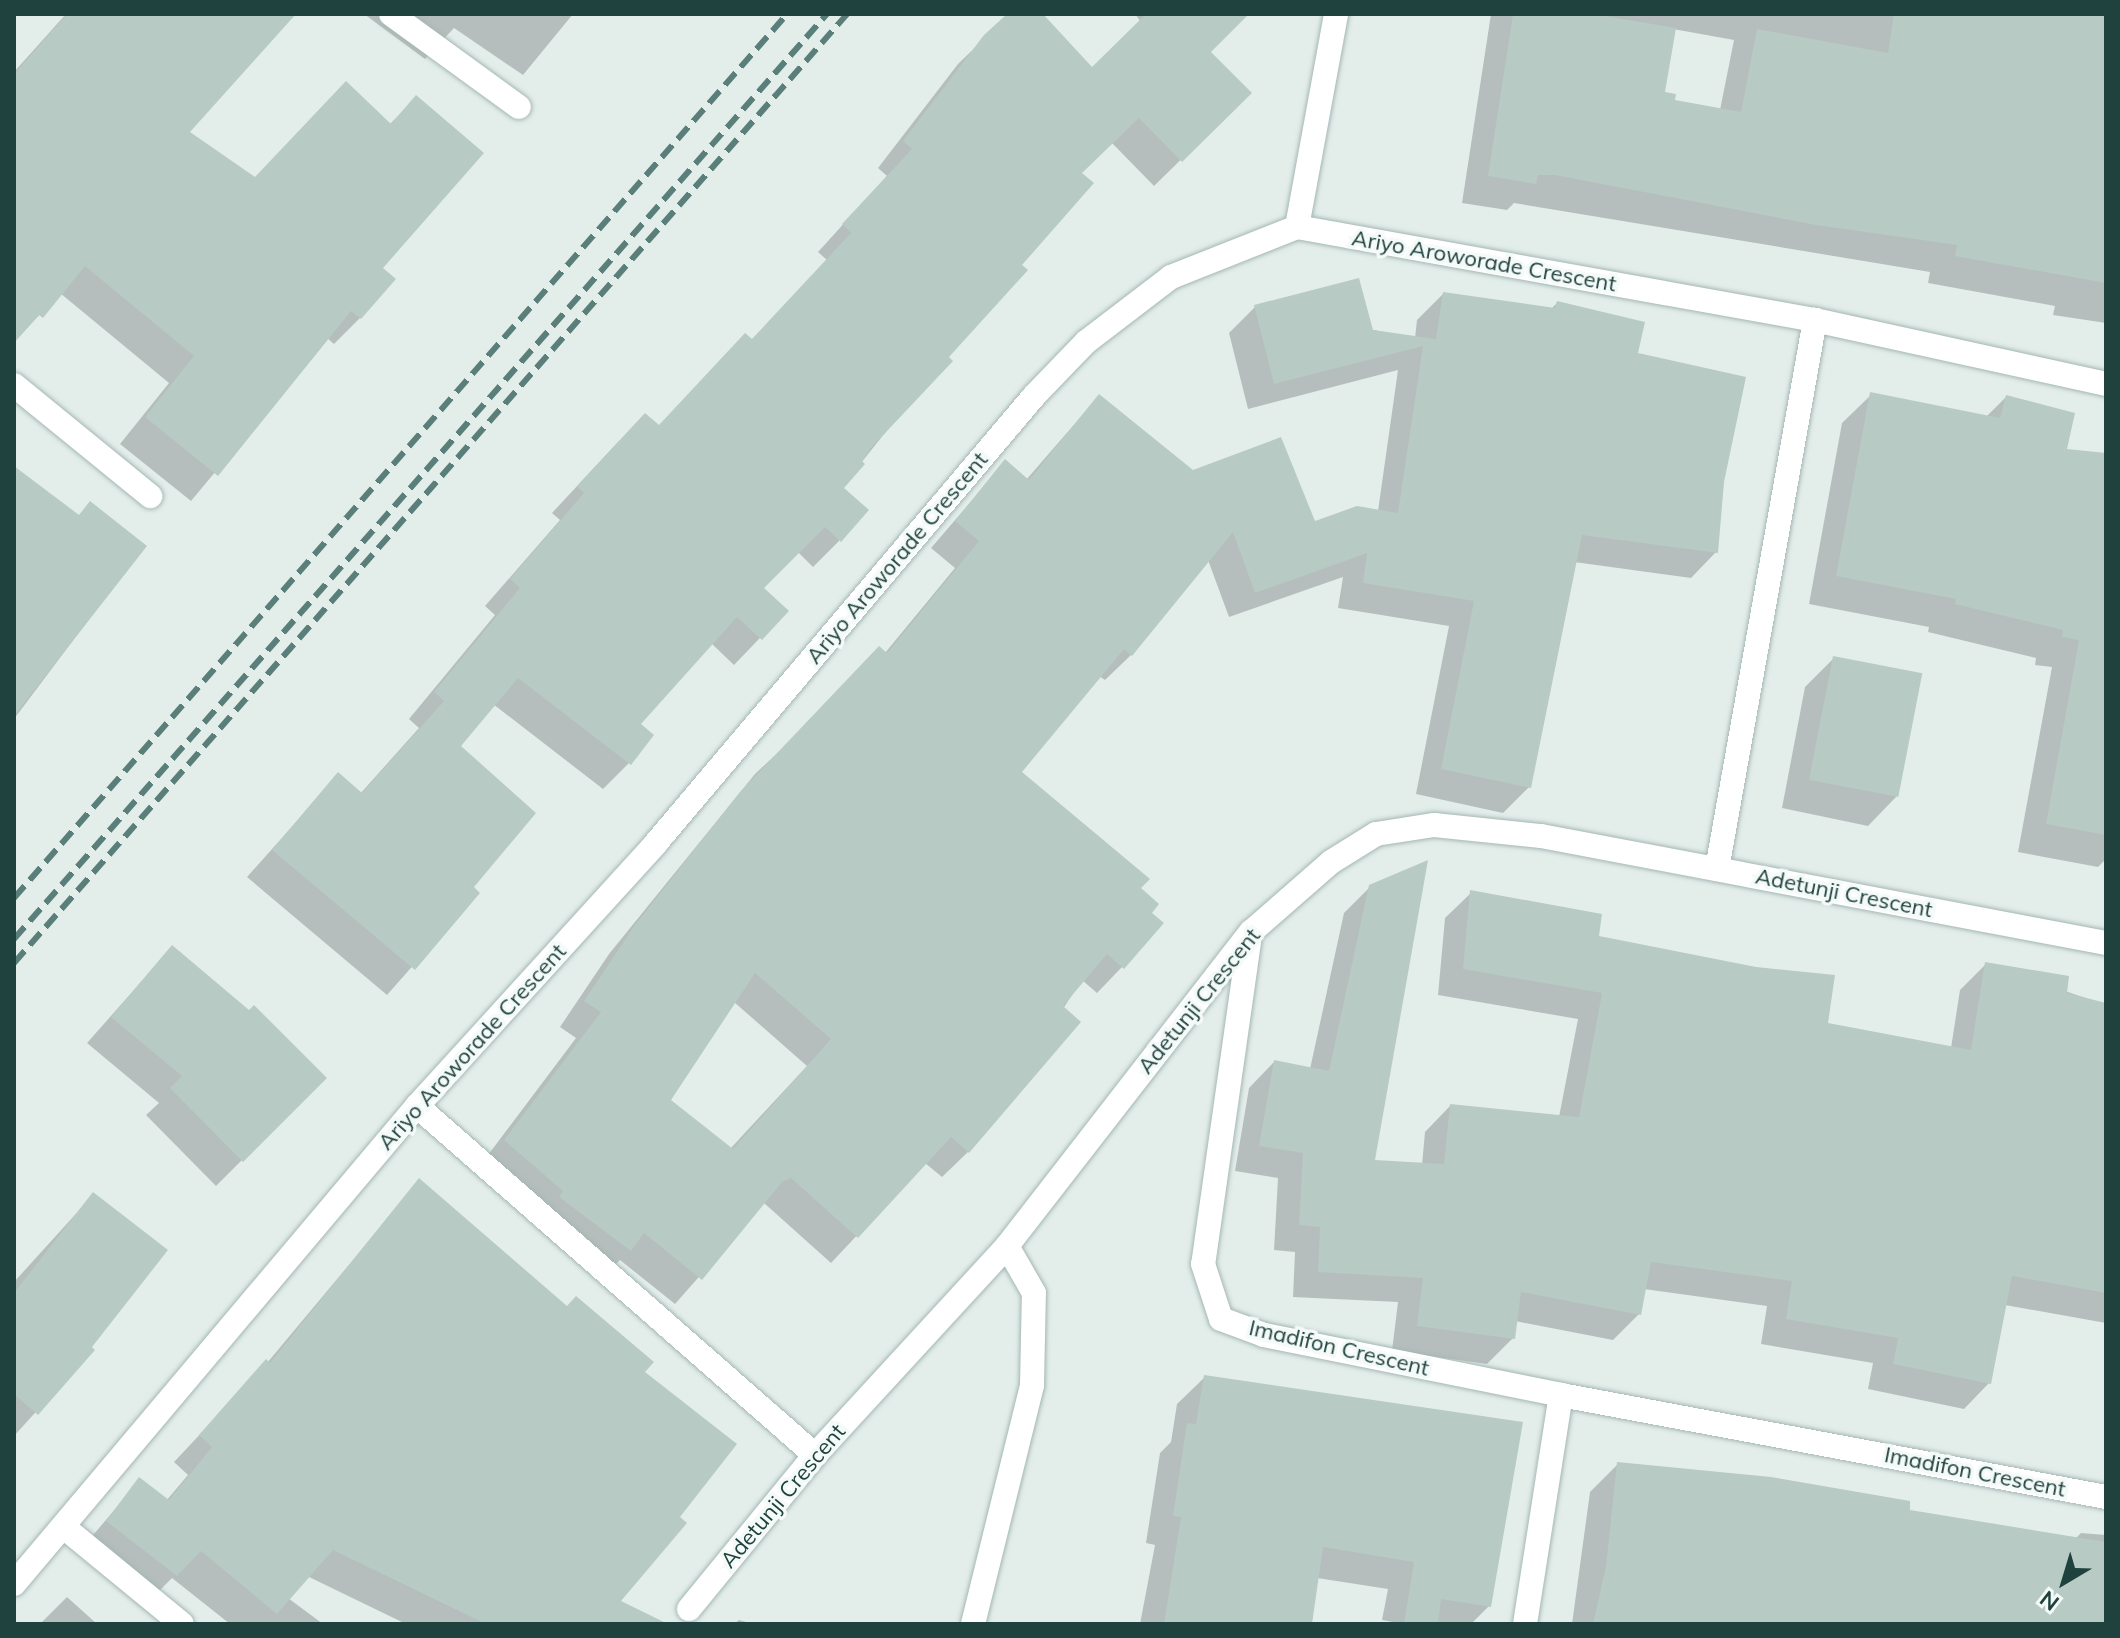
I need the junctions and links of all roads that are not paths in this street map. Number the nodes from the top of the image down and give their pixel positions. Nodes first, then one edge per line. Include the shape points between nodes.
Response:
1 (391, 14) edge
2 (1336, 14) edge
3 (519, 107) dead end
4 (1297, 227) junction
5 (1815, 320) junction
6 (2106, 384) edge
7 (14, 385) edge
8 (150, 496) dead end
9 (1717, 869) junction
10 (1251, 932) junction
11 (2106, 943) edge
12 (417, 1106) junction
13 (1007, 1246) junction
14 (1561, 1395) junction
15 (815, 1455) junction
16 (2106, 1497) edge
17 (65, 1528) junction
18 (14, 1584) edge
19 (689, 1609) dead end
20 (182, 1624) edge
21 (973, 1624) edge
22 (1525, 1624) edge

1 - 3 street
2 - 4 street
4 - 5 street, Ariyo Aroworade Crescent
4 - 12 street, Ariyo Aroworade Crescent via 1171,277 1086,342 1034,396 656,843
5 - 6 street, Ariyo Aroworade Crescent
5 - 9 street
7 - 8 street
9 - 10 street, Adetunji Crescent via 1541,836 1434,825 1376,834 1331,862
9 - 11 street, Adetunji Crescent
10 - 13 street, Adetunji Crescent
10 - 14 street, Imadifon Crescent via 1203,1264 1221,1319 1264,1335
12 - 15 street
12 - 17 street, Ariyo Aroworade Crescent
13 - 15 street, Adetunji Crescent
13 - 21 street via 1034,1293 1032,1385
14 - 16 street, Imadifon Crescent
14 - 22 street
15 - 19 street, Adetunji Crescent
17 - 18 street, Ariyo Aroworade Crescent
17 - 20 street

